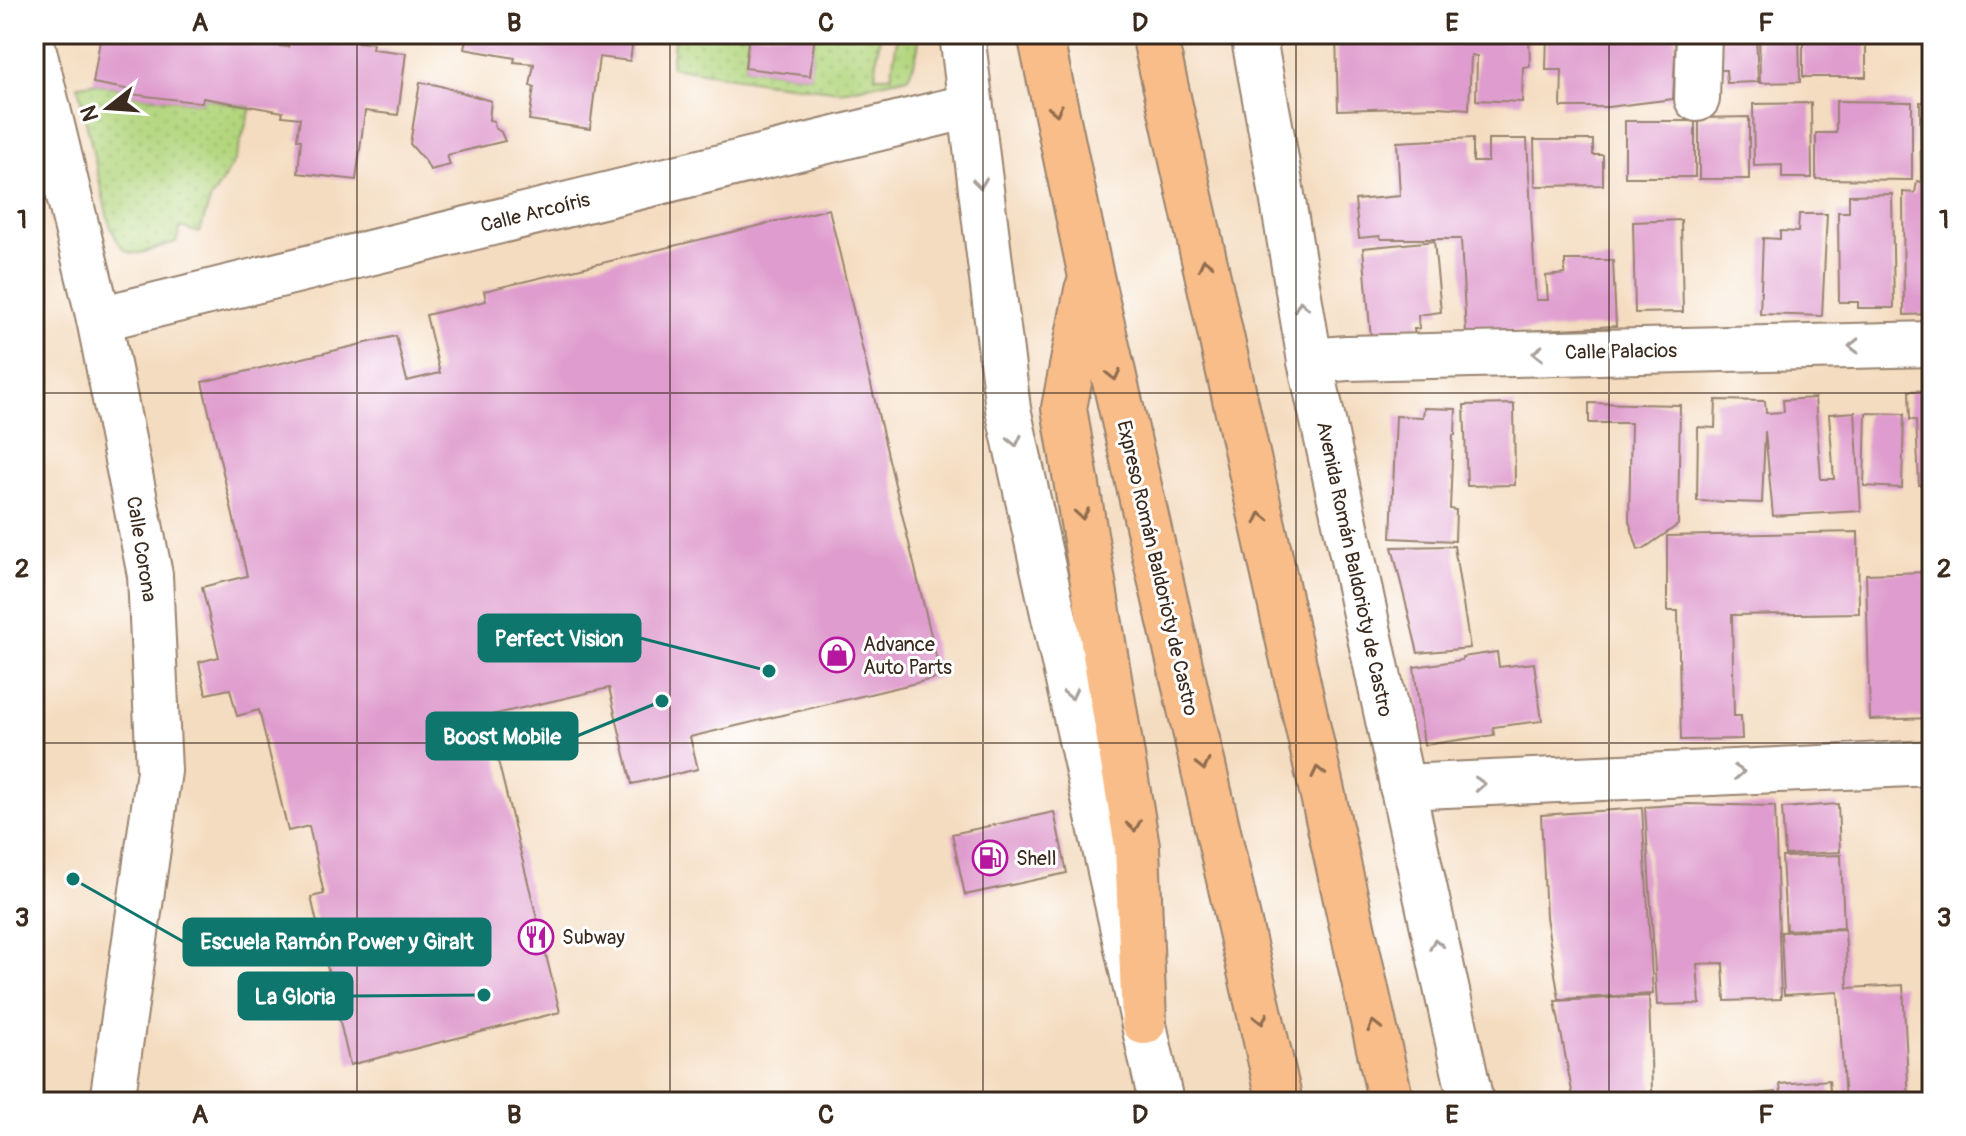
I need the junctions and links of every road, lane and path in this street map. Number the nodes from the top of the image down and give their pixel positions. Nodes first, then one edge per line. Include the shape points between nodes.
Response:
1 (962, 34) edge
2 (1040, 34) edge
3 (1154, 34) edge
4 (1253, 34) edge
5 (1699, 34) edge
6 (34, 51) edge
7 (1697, 99) dead end
8 (970, 106) junction
9 (1090, 272) junction
10 (99, 319) junction
11 (1932, 344) edge
12 (1310, 361) junction
13 (1932, 763) edge
14 (1402, 787) junction
15 (1144, 1022) junction
16 (112, 1102) edge
17 (1161, 1102) edge
18 (1280, 1102) edge
19 (1391, 1102) edge
20 (1471, 1102) edge

1 - 8 street
2 -> 9 highway, Expreso Román Baldorioty de Castro
19 -> 3 highway
12 -> 4 street, Avenida Román Baldorioty de Castro
5 - 7 street
6 - 10 street, Calle Corona
8 - 10 street, Calle Arcoíris
8 -> 15 street via 1008,409
9 -> 15 highway via 1064,408 1137,846
9 -> 18 highway, Expreso Román Baldorioty de Castro
10 - 16 street, Calle Corona via 150,575 159,771
11 -> 12 street, Calle Palacios
12 - 14 street, Avenida Román Baldorioty de Castro
14 -> 13 street
20 -> 14 street, Avenida Román Baldorioty de Castro
15 - 17 street

